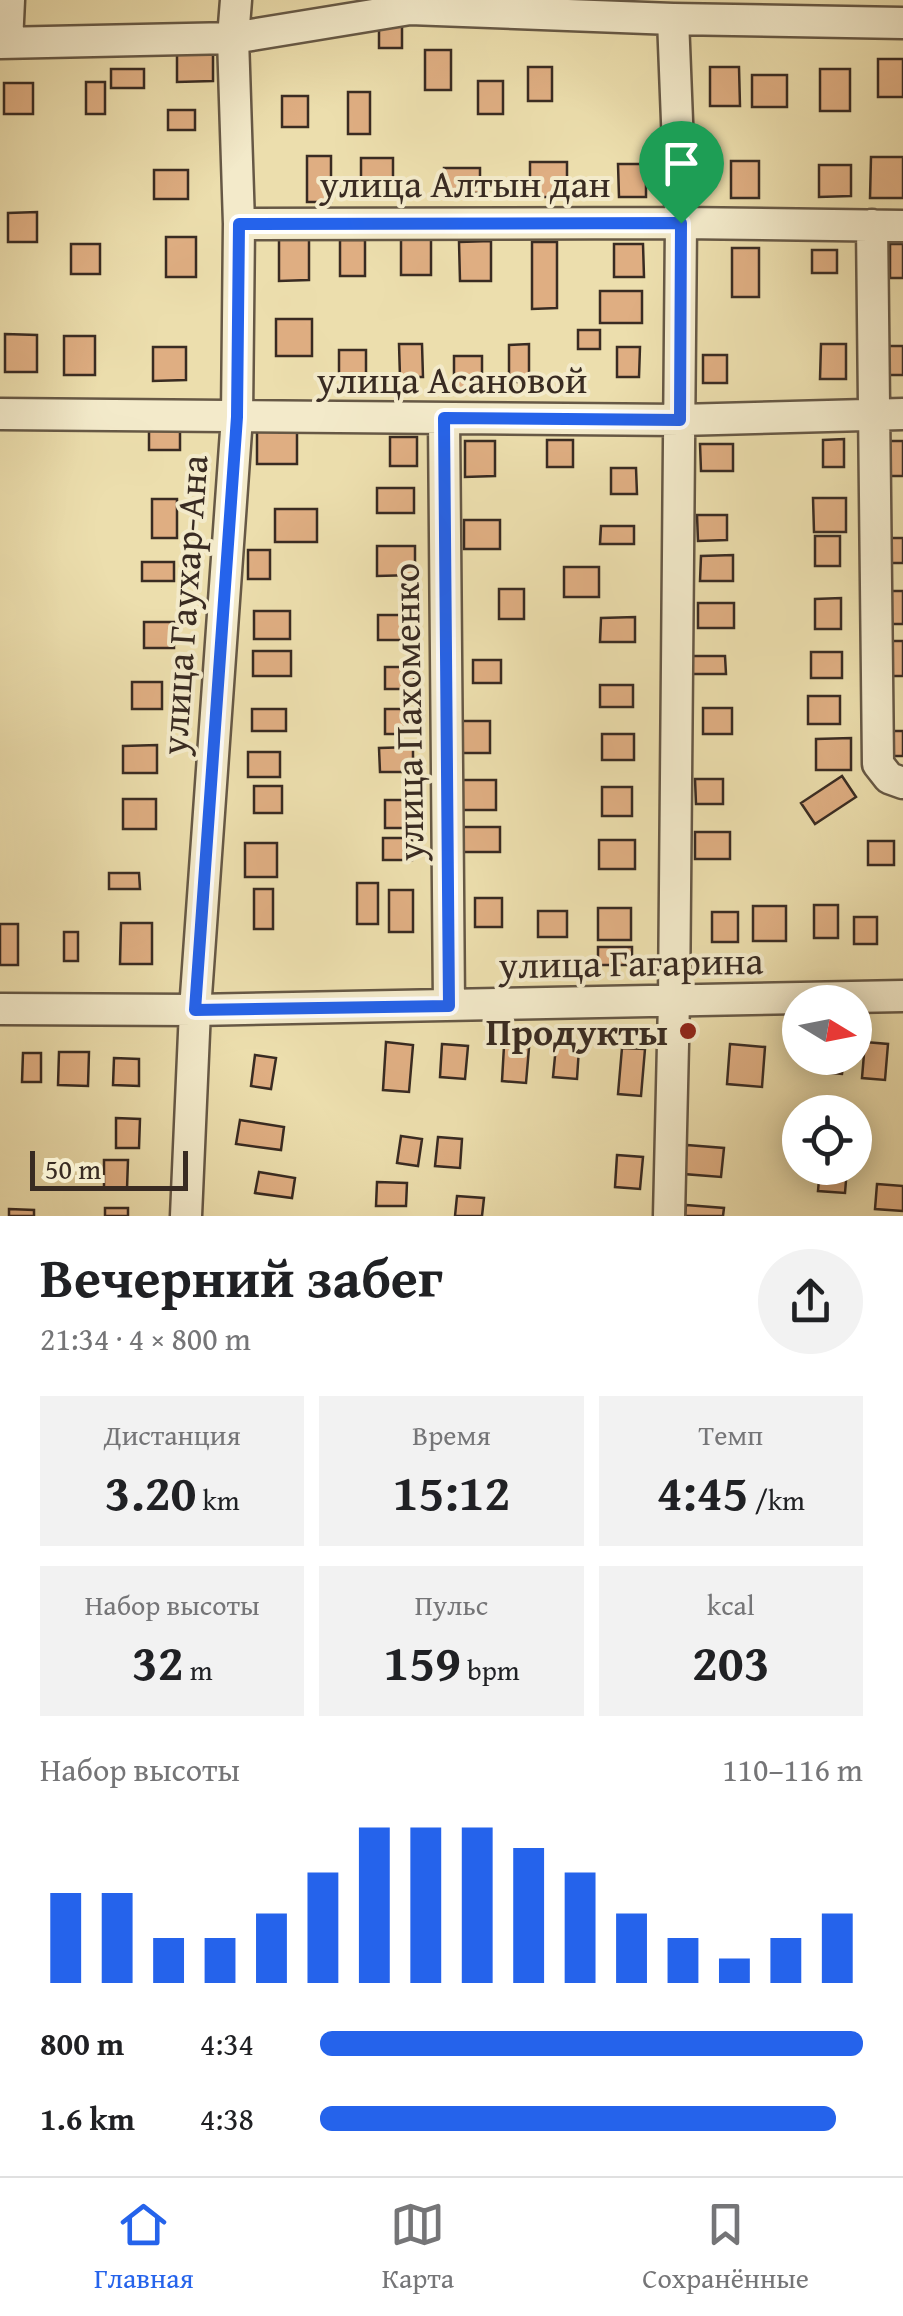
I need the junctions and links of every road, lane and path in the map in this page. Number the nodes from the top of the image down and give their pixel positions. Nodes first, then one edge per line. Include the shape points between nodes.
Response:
1 (9, 0) edge
2 (236, 0) edge
3 (673, 19) junction
4 (903, 23) edge
5 (233, 38) junction
6 (4, 43) edge
7 (681, 223) junction
8 (239, 224) junction
9 (872, 225) junction
10 (903, 226) edge
11 (0, 414) edge
12 (888, 414) edge
13 (237, 417) junction
14 (444, 418) junction
15 (680, 420) junction
16 (903, 782) edge
17 (903, 996) edge
18 (674, 1001) junction
19 (449, 1006) junction
20 (0, 1009) edge
21 (195, 1010) junction
22 (186, 1216) edge
23 (669, 1216) edge

1 - 6 street
2 - 5 street, улица Гаухар-Ана
3 - 4 street
3 - 5 street via 410,8
3 - 7 street
5 - 6 street
5 - 8 street, улица Гаухар-Ана
7 - 8 street, улица Алтын дан
7 - 9 street, улица Алтын дан
7 - 15 street
8 - 13 street, улица Гаухар-Ана
9 - 10 street, улица Алтын дан
9 - 12 street
11 - 13 street, улица Асановой
12 - 15 street, улица Асановой
12 - 16 street via 878,764
13 - 14 street, улица Асановой
13 - 21 street, улица Гаухар-Ана
14 - 15 street, улица Асановой
14 - 19 street, улица Пахоменко
15 - 18 street
17 - 18 street, улица Гагарина
18 - 19 street, улица Гагарина
18 - 23 street
19 - 21 street, улица Гагарина
20 - 21 street, улица Гагарина
21 - 22 street, улица Гаухар-Ана

